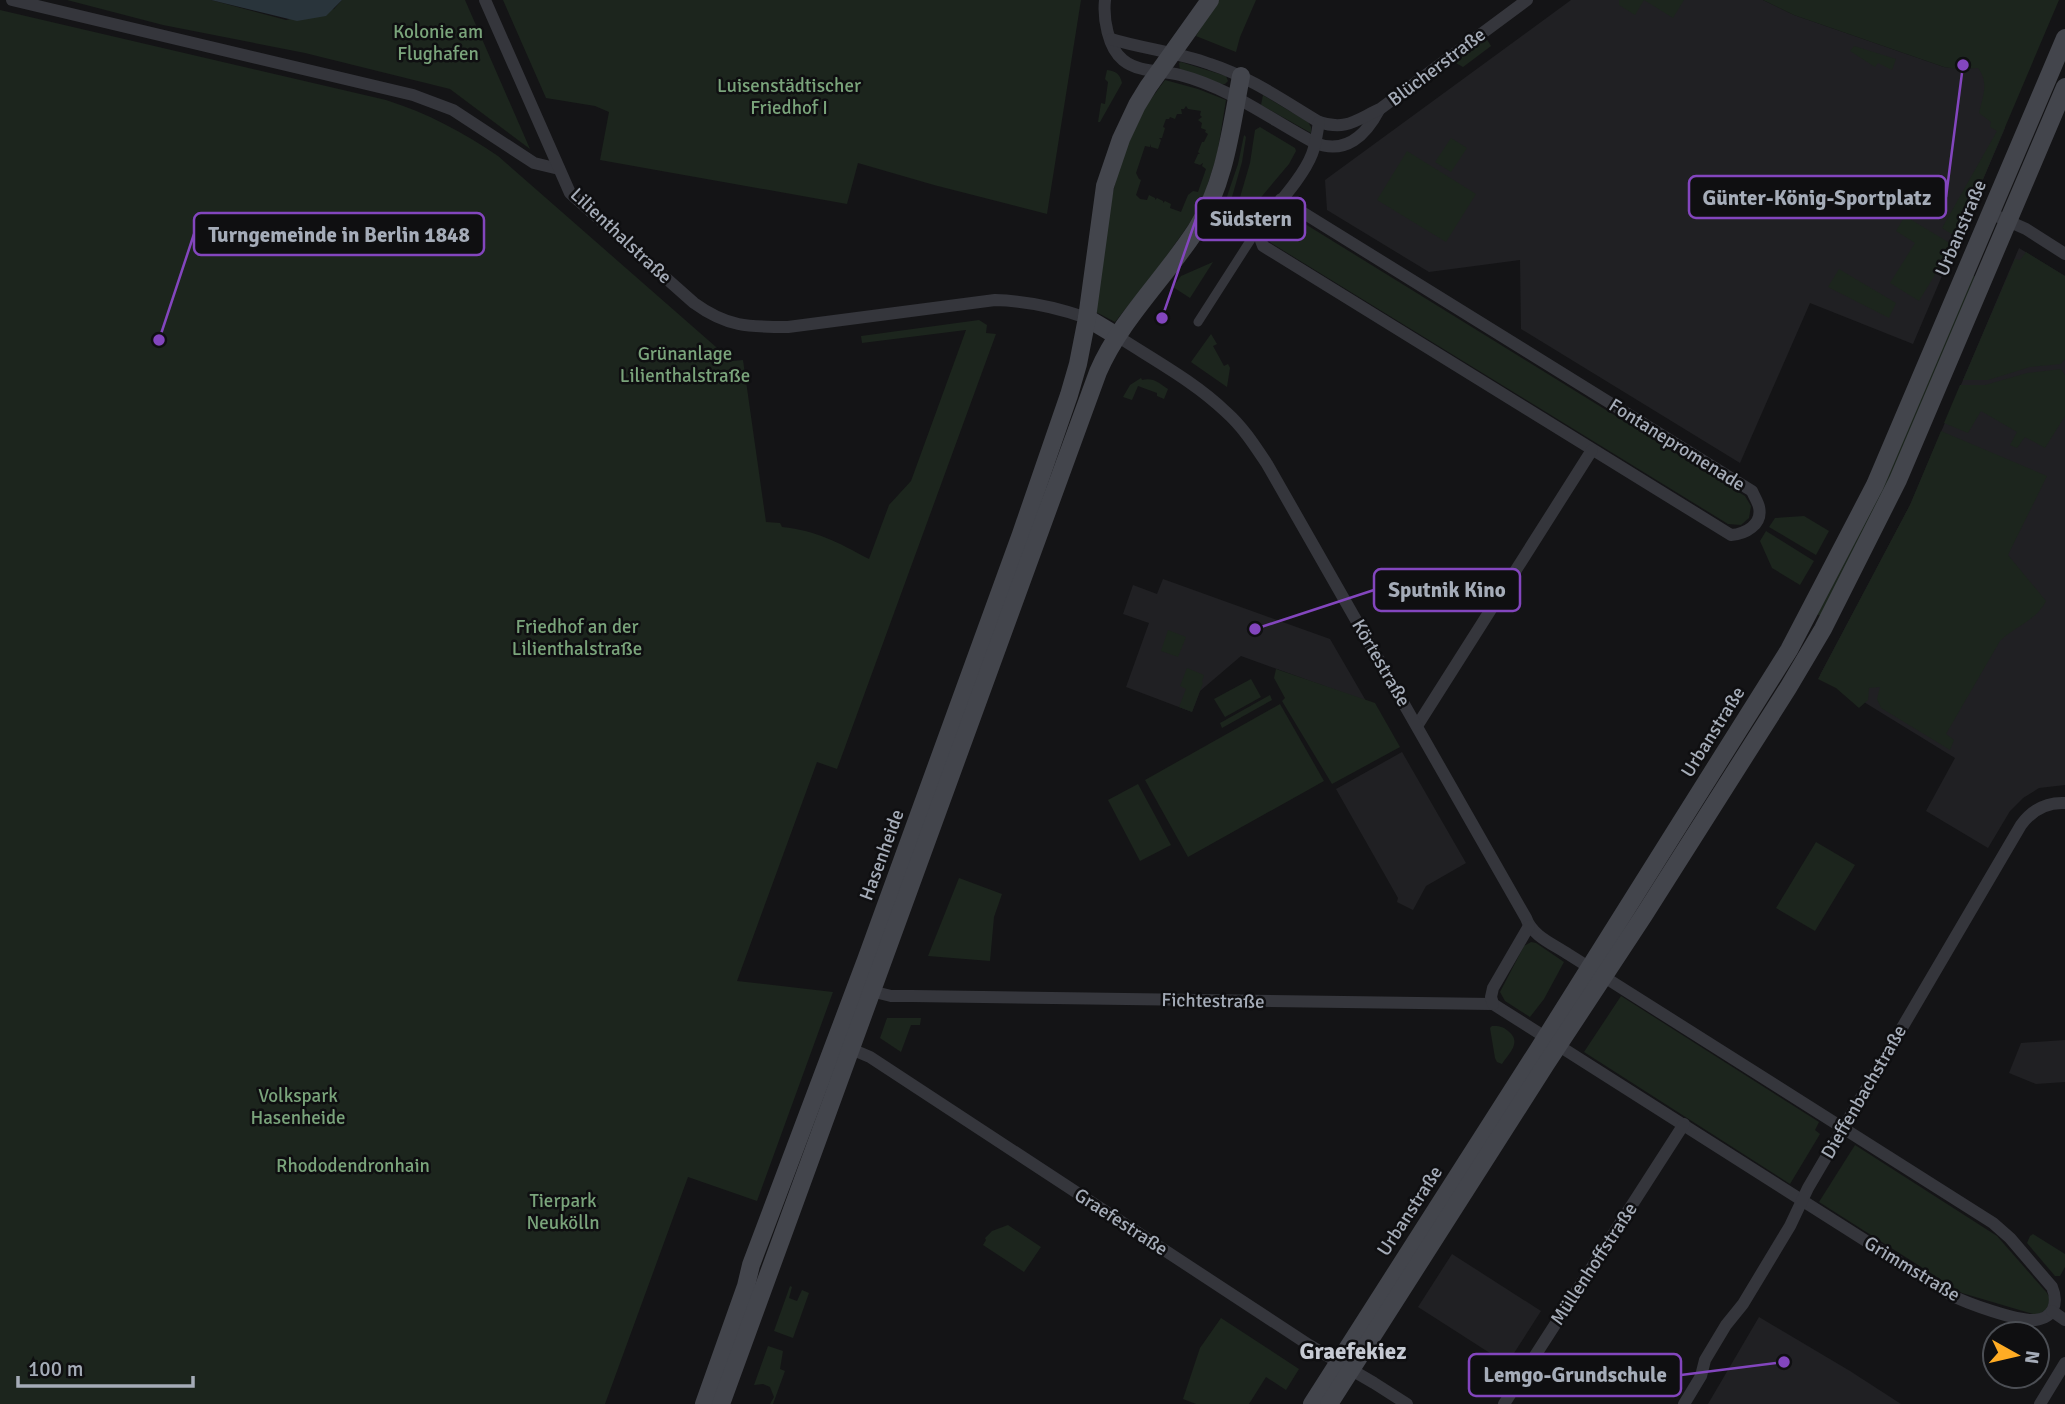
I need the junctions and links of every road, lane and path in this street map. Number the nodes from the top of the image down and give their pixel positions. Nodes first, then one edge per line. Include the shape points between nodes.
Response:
1 (12, 0) edge
2 (485, 0) edge
3 (1105, 0) edge
4 (1210, 0) edge
5 (1527, 0) edge
6 (2065, 38) edge
7 (1111, 39) junction
8 (1174, 53) junction
9 (1160, 71) junction
10 (1241, 76) junction
11 (2065, 87) edge
12 (1237, 97) junction
13 (1380, 109) junction
14 (1319, 122) junction
15 (1315, 144) junction
16 (559, 169) junction
17 (1281, 199) junction
18 (1990, 213) junction
19 (2008, 220) junction
20 (1257, 230) junction
21 (2065, 254) edge
22 (1087, 317) junction
23 (1198, 321) dead end
24 (1117, 336) junction
25 (1078, 364) junction
26 (1098, 372) junction
27 (1592, 450) junction
28 (1416, 726) junction
29 (2065, 803) edge
30 (1529, 926) junction
31 (1588, 967) junction
32 (1604, 977) junction
33 (871, 991) junction
34 (1493, 1004) junction
35 (1552, 1041) junction
36 (842, 1045) junction
37 (812, 1099) junction
38 (830, 1105) junction
39 (1684, 1124) junction
40 (1843, 1129) junction
41 (1802, 1200) junction
42 (2052, 1311) junction
43 (2065, 1320) edge
44 (2065, 1363) edge
45 (1345, 1366) junction
46 (704, 1404) edge
47 (721, 1404) edge
48 (1312, 1404) edge
49 (1329, 1404) edge
50 (1407, 1404) edge
51 (1504, 1404) edge
52 (1685, 1404) edge
53 (2040, 1404) edge

1 - 16 street, Lilienthalstraße via 413,95 453,110 527,159
2 - 16 street
3 - 7 street via 1104,22
4 - 8 main road, Hasenheide
5 - 13 street, Blücherstraße
6 - 18 main road, Urbanstraße
7 - 8 street
7 - 9 street via 1116,53 1130,65
8 - 9 main road, Hasenheide
8 - 10 street
9 - 12 street
9 - 22 main road, Hasenheide via 1128,122 1107,178
10 - 12 main road, Hasenheide
10 - 14 street
11 - 19 main road, Urbanstraße
12 - 15 street
12 - 24 main road, Hasenheide via 1226,159 1206,212
13 - 14 street, Blücherstraße via 1347,125
13 - 15 street, Blücherstraße via 1370,128 1352,142 1333,147
14 - 15 street
15 - 17 street via 1306,167
16 - 22 street, Lilienthalstraße via 570,194 694,303 727,322 800,326 995,300 1048,305
17 - 20 street
17 - 27 street, Fontanepromenade via 1752,491 1759,507 1756,522 1731,535
18 - 19 street
18 - 31 main road, Urbanstraße via 1875,485 1805,620
19 - 21 street
19 - 32 main road, Urbanstraße via 1887,503 1822,629
20 - 23 street
20 - 27 street, Fontanepromenade via 1268,250
22 - 24 main road
22 - 25 main road, Hasenheide
24 - 26 main road, Hasenheide
24 - 28 street, Körtestraße via 1210,398 1246,433
25 - 26 main road
25 - 36 main road, Hasenheide via 866,960
26 - 33 main road, Hasenheide
27 - 28 street
28 - 30 street, Körtestraße
29 - 40 street, Dieffenbachstraße via 2038,808 2021,825
30 - 31 street, Körtestraße
30 - 34 street via 1493,988
31 - 32 street, Körtestraße
31 - 35 main road, Urbanstraße
32 - 35 main road, Urbanstraße
32 - 40 street
33 - 34 street, Fichtestraße via 891,996
33 - 36 main road, Hasenheide
34 - 35 street
35 - 39 street, Grimmstraße
35 - 45 main road, Urbanstraße
36 - 37 main road, Hasenheide
36 - 38 main road, Hasenheide
36 - 45 street, Graefestraße via 870,1057
37 - 38 main road
37 - 46 main road, Hasenheide
38 - 47 main road, Hasenheide
39 - 41 street, Grimmstraße
39 - 51 street, Müllenhoffstraße
40 - 41 street, Dieffenbachstraße
40 - 42 street via 2004,1232 2052,1287
41 - 42 street, Grimmstraße via 1960,1300 2032,1320
41 - 52 street, Dieffenbachstraße via 1705,1360
42 - 43 street
44 - 53 street
45 - 48 main road, Urbanstraße
45 - 49 main road, Urbanstraße
45 - 50 street, Graefestraße

